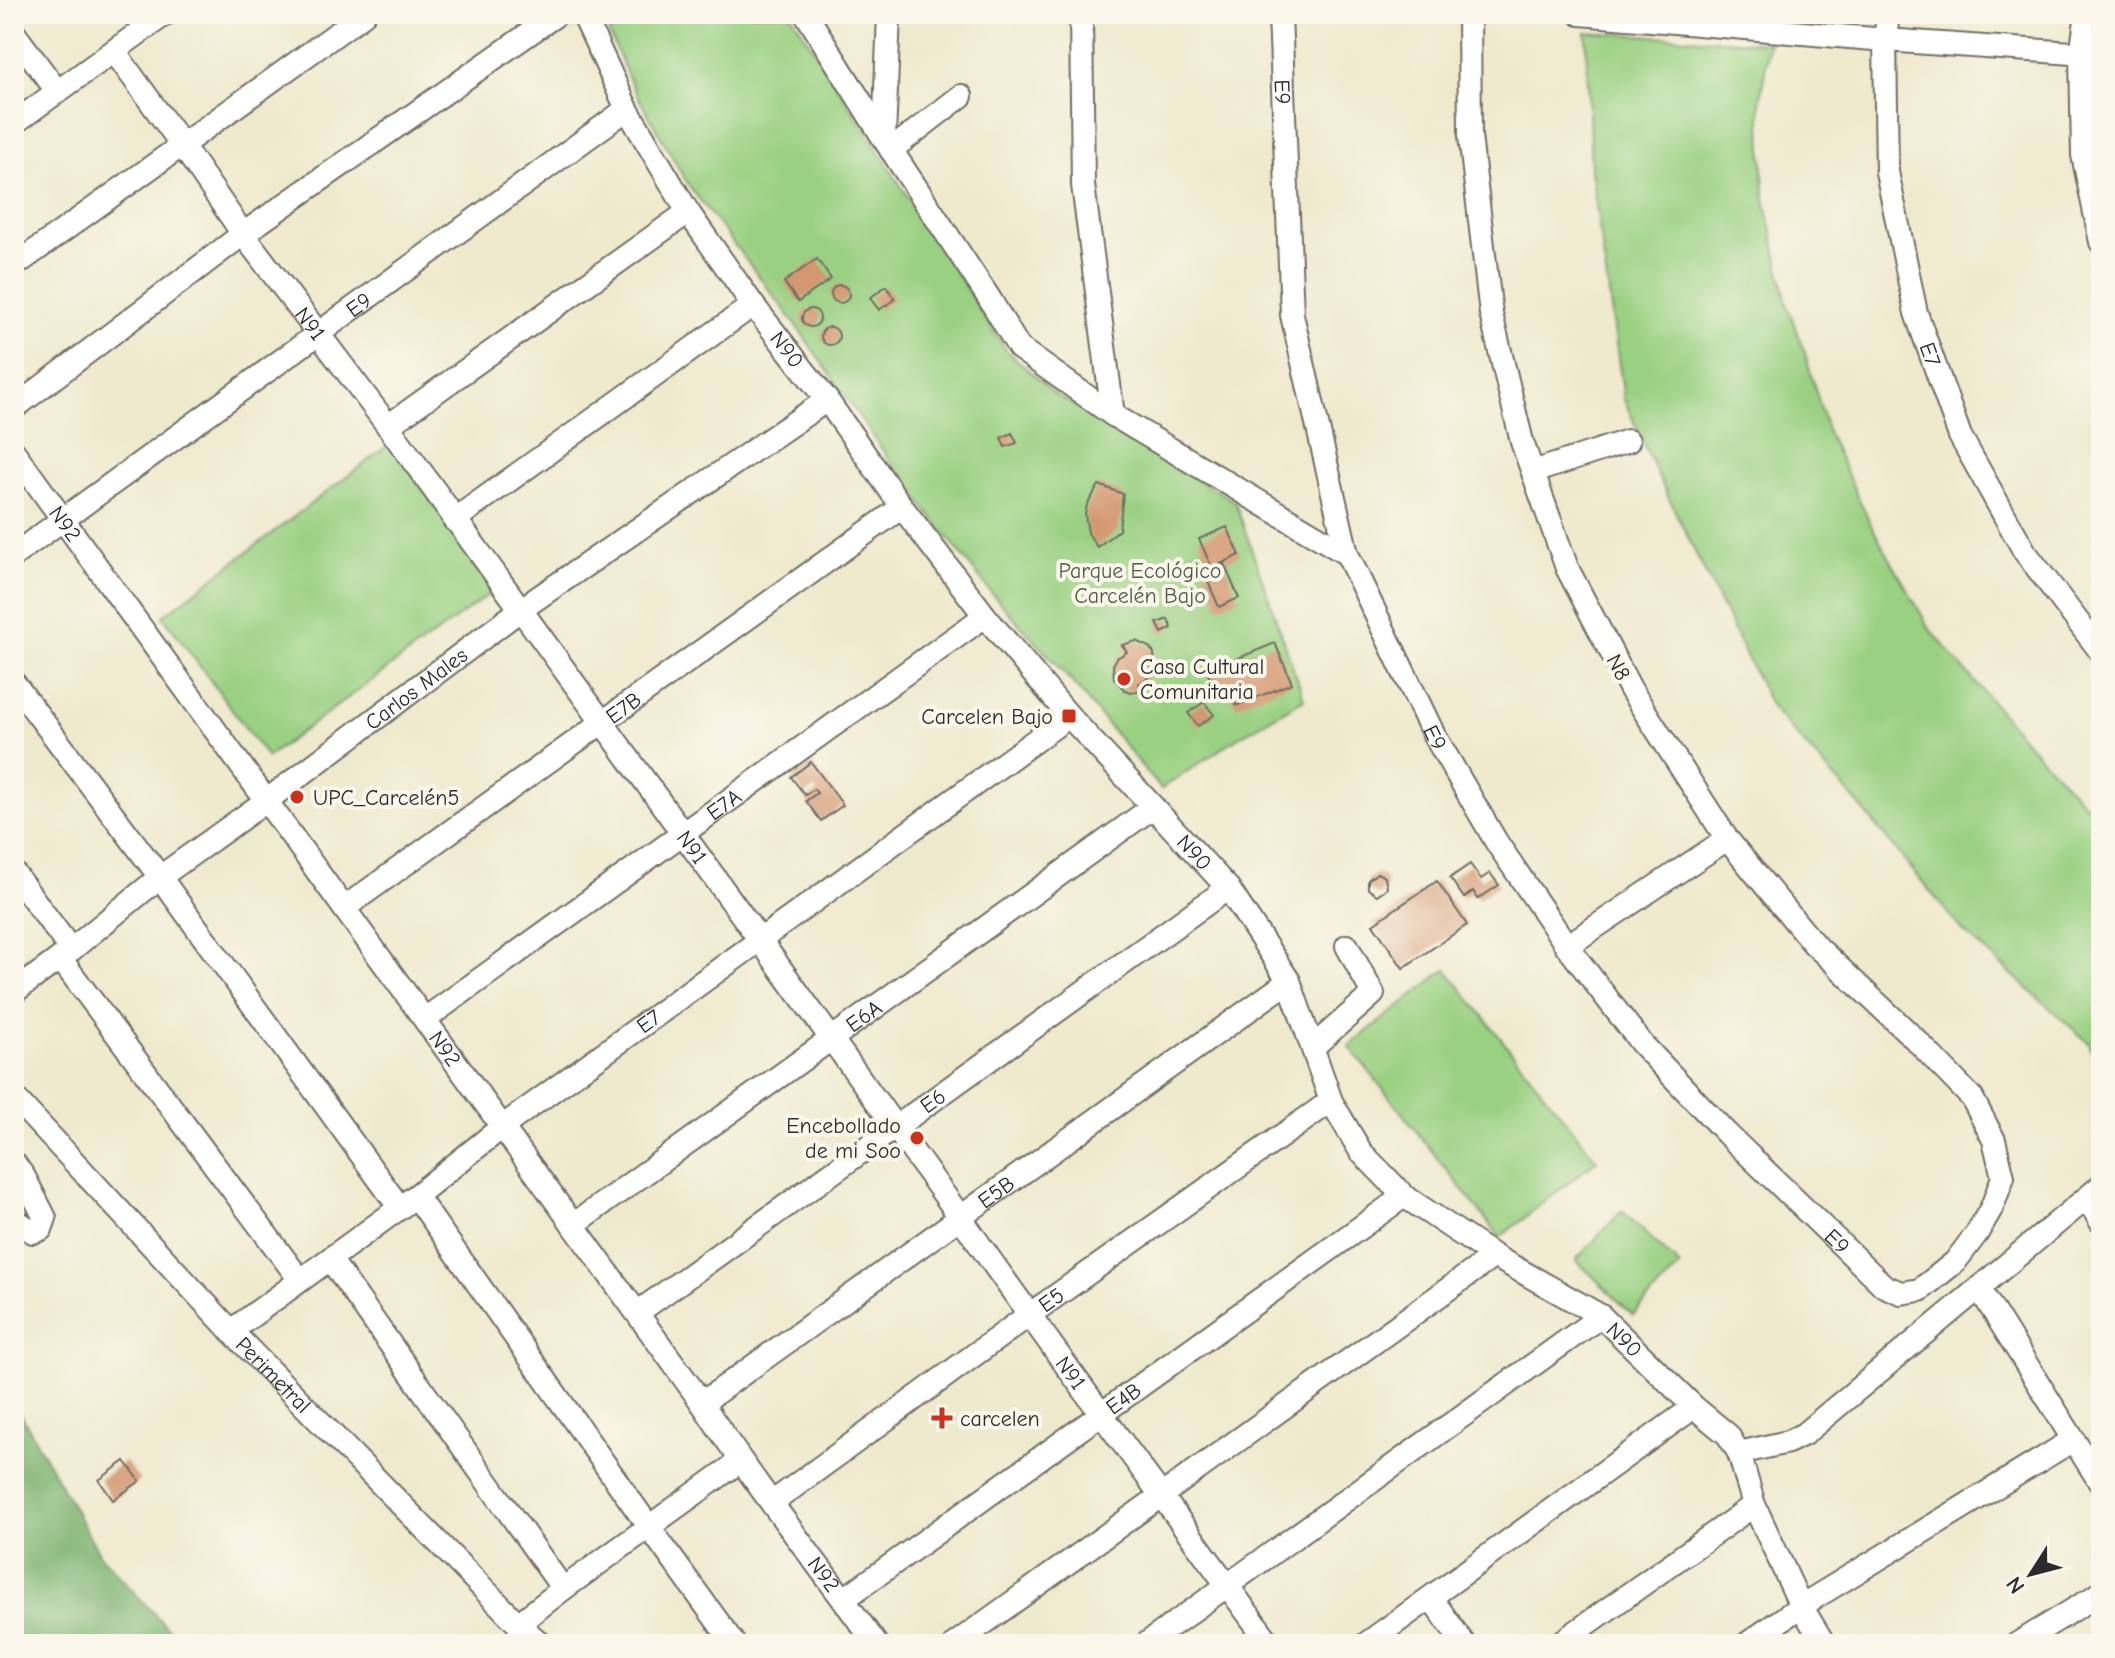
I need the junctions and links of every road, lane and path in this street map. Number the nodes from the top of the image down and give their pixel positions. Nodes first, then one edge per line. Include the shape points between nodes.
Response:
1 (364, 14) edge
2 (557, 14) edge
3 (583, 14) edge
4 (806, 14) edge
5 (889, 14) edge
6 (1081, 14) edge
7 (1280, 14) edge
8 (1469, 14) edge
9 (1580, 14) edge
10 (1888, 14) edge
11 (2087, 14) edge
12 (158, 16) edge
13 (14, 33) edge
14 (1885, 40) junction
15 (114, 51) junction
16 (2091, 54) edge
17 (57, 91) junction
18 (961, 96) dead end
19 (627, 109) junction
20 (14, 123) edge
21 (182, 145) junction
22 (887, 145) junction
23 (688, 212) junction
24 (243, 234) junction
25 (2101, 242) edge
26 (14, 266) edge
27 (753, 305) junction
28 (320, 334) junction
29 (827, 400) junction
30 (14, 408) edge
31 (1113, 415) junction
32 (388, 426) junction
33 (1628, 441) dead end
34 (14, 452) edge
35 (1533, 472) junction
36 (902, 507) junction
37 (62, 519) junction
38 (454, 520) junction
39 (1347, 554) junction
40 (14, 555) edge
41 (520, 610) junction
42 (985, 616) junction
43 (2101, 652) edge
44 (14, 683) edge
45 (1069, 716) junction
46 (602, 723) junction
47 (266, 801) junction
48 (1153, 807) junction
49 (682, 834) junction
50 (1727, 839) junction
51 (14, 873) edge
52 (160, 877) junction
53 (1228, 888) junction
54 (344, 908) junction
55 (760, 941) junction
56 (1347, 946) dead end
57 (1567, 946) junction
58 (66, 954) junction
59 (1289, 981) junction
60 (14, 992) edge
61 (425, 1019) junction
62 (831, 1039) junction
63 (1313, 1047) junction
64 (14, 1097) edge
65 (1331, 1101) junction
66 (502, 1127) junction
67 (895, 1127) junction
68 (14, 1163) edge
69 (2094, 1192) edge
70 (1404, 1196) junction
71 (408, 1202) junction
72 (961, 1218) junction
73 (14, 1219) edge
74 (2101, 1222) edge
75 (573, 1225) junction
76 (1494, 1256) junction
77 (330, 1259) junction
78 (300, 1280) junction
79 (1979, 1288) junction
80 (1920, 1290) joint
81 (637, 1313) junction
82 (1029, 1315) junction
83 (1601, 1316) junction
84 (231, 1331) junction
85 (702, 1403) junction
86 (1694, 1407) junction
87 (1102, 1413) junction
88 (2073, 1440) junction
89 (1739, 1453) junction
90 (740, 1461) junction
91 (2101, 1484) edge
92 (1162, 1495) junction
93 (773, 1502) junction
94 (1754, 1505) junction
95 (649, 1527) junction
96 (1228, 1585) junction
97 (563, 1589) junction
98 (2101, 1593) edge
99 (1431, 1598) junction
100 (844, 1599) junction
101 (1801, 1606) junction
102 (518, 1624) junction
103 (541, 1644) edge
104 (734, 1644) edge
105 (876, 1644) edge
106 (955, 1644) edge
107 (1146, 1644) edge
108 (1270, 1644) edge
109 (1366, 1644) edge
110 (1464, 1644) edge
111 (1559, 1644) edge
112 (1747, 1644) edge
113 (1824, 1644) edge
114 (2017, 1644) edge

1 - 21 street
2 - 24 street
3 - 19 street, N90
4 - 22 street
5 - 22 street
6 - 31 street via 1083,185
7 - 39 street, E9 via 1292,315
8 - 35 street, N8 via 1470,136 1491,314
9 - 14 street
10 - 14 street, E7
11 - 16 street
12 - 15 street
13 - 17 street
14 - 16 street
14 - 43 street, E7 via 1887,172 1916,313 1960,436 2025,552
15 - 17 street
15 - 21 street, N91
16 - 25 street via 2083,155
17 - 20 street
18 - 22 street
19 - 23 street, N90
19 - 28 street, E9
21 - 24 street, N91
21 - 26 street
22 - 31 street via 1019,348
23 - 27 street, N90
23 - 32 street
24 - 28 street, N91
24 - 30 street
27 - 29 street, N90
27 - 38 street
28 - 32 street, N91
28 - 37 street, E9
29 - 36 street, N90
29 - 41 street, Carlos Males
31 - 39 street
32 - 38 street, N91
33 - 35 street
34 - 37 street, N92
35 - 50 street, N8 via 1567,568 1631,690
36 - 42 street, N90
36 - 46 street, E7B
37 - 40 street, E9
37 - 47 street, N92
38 - 41 street, N91
39 - 57 street, E9 via 1433,733 1497,843
41 - 46 street, N91
41 - 47 street, Carlos Males
42 - 45 street, N90
42 - 49 street, E7A
44 - 52 street
45 - 48 street, N90
45 - 55 street, E7
46 - 49 street, N91
46 - 54 street, E7B
47 - 52 street, Carlos Males
47 - 54 street, N92
48 - 53 street, N90
48 - 62 street, E6A
49 - 55 street, N91
49 - 61 street, E7A
50 - 57 street
50 - 80 street, N8 via 1813,943 1972,1098 1994,1140 2003,1177 1992,1207 1955,1262
51 - 58 street
52 - 58 street, Carlos Males
52 - 71 street
53 - 59 street, N90
53 - 67 street, E6
54 - 61 street, N92
55 - 62 street, N91
55 - 66 street, E7
56 - 63 street via 1373,994
57 - 80 street, E9 via 1642,1044 1861,1265 1884,1286 1901,1293
58 - 60 street, Carlos Males
58 - 78 street
59 - 63 street, N90
59 - 72 street, E5B
61 - 66 street, N92
62 - 67 street, N91
62 - 75 street, E6A
63 - 65 street, N90
64 - 84 street, Perimetral
65 - 70 street, N90 via 1361,1152
65 - 82 street, E5
66 - 71 street, E7
66 - 75 street, N92
67 - 72 street, N91
67 - 81 street, E6
68 - 73 street via 45,1218 41,1229 33,1232
69 - 74 street
69 - 79 street
70 - 76 street, N90
70 - 87 street, E4B
71 - 77 street, E7
71 - 95 street
72 - 82 street, N91
72 - 85 street, E5B
75 - 81 street, N92
76 - 83 street, N90
76 - 92 street
77 - 78 street, E7
77 - 97 street
78 - 84 street, E7
79 - 88 street
79 - 89 street via 1804,1434
81 - 85 street, N92
82 - 87 street, N91
82 - 93 street, E5
83 - 86 street, N90
83 - 96 street
84 - 102 street, Perimetral
85 - 90 street, N92
86 - 89 street, N90 via 1728,1435
86 - 99 street
87 - 92 street, N91
87 - 100 street, E4B
88 - 91 street
88 - 101 street
89 - 94 street, N90
90 - 93 street, N92
90 - 95 street
92 - 96 street, N91
92 - 106 street
93 - 100 street, N92
94 - 101 street, N90
94 - 111 street
95 - 97 street
95 - 104 street
96 - 107 street
96 - 108 street, N91
97 - 102 street
98 - 114 street
99 - 109 street
99 - 110 street
100 - 105 street, N92
101 - 112 street
101 - 113 street, N90
102 - 103 street, Perimetral

